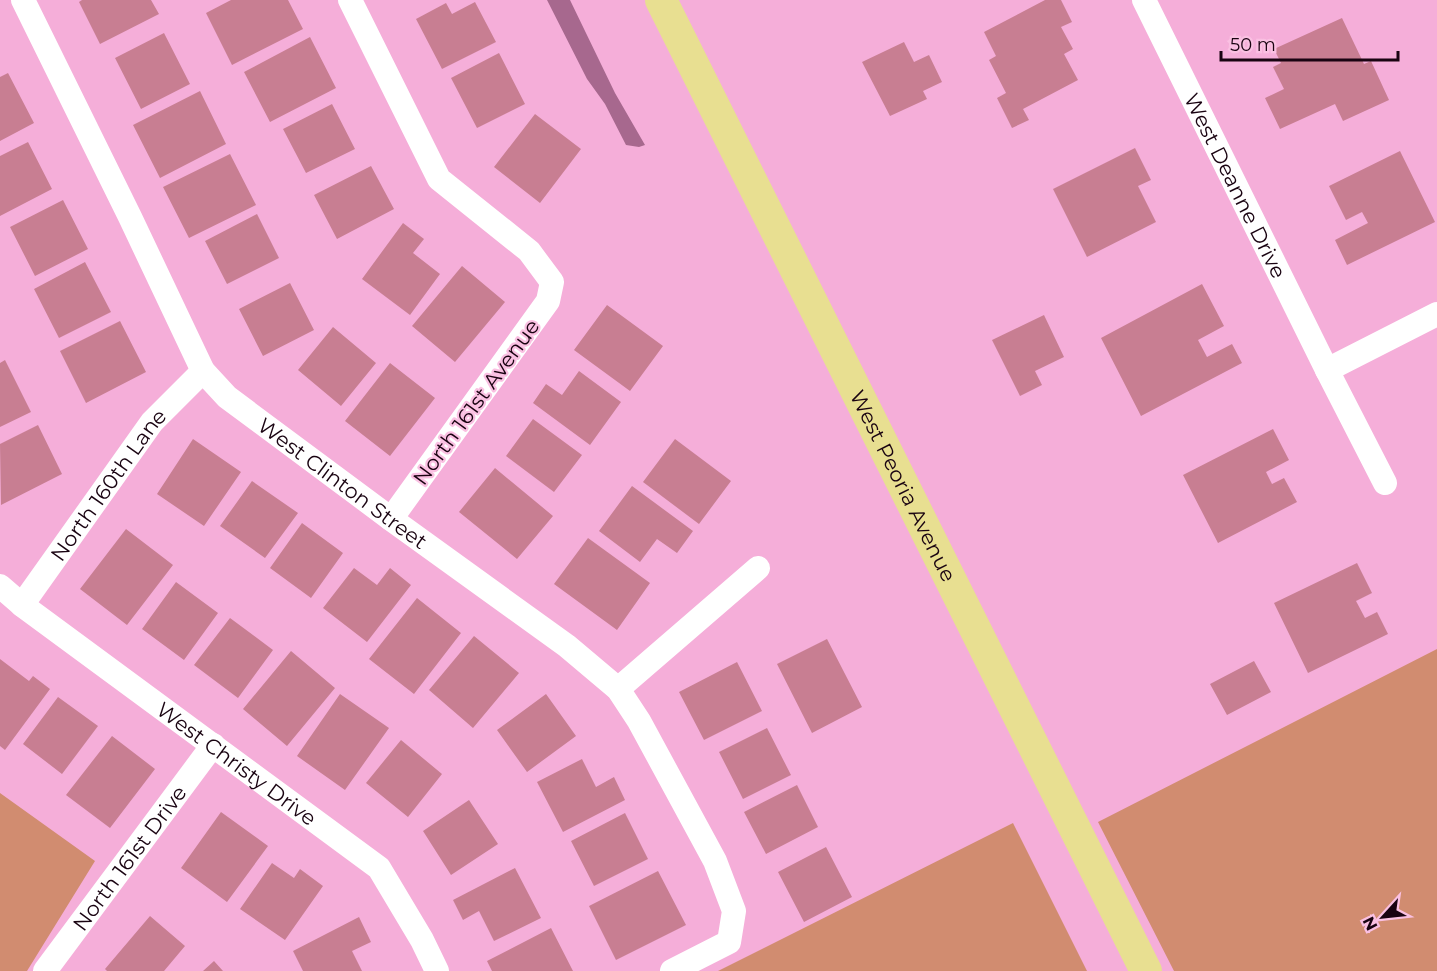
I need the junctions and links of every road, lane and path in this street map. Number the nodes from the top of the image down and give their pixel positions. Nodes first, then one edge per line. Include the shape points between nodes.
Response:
1 (23, 0) edge
2 (350, 0) edge
3 (661, 0) edge
4 (1144, 0) edge
5 (1437, 314) edge
6 (1327, 370) junction
7 (203, 371) junction
8 (1385, 483) dead end
9 (391, 519) junction
10 (758, 568) dead end
11 (0, 586) edge
12 (22, 605) junction
13 (618, 689) junction
14 (213, 745) junction
15 (45, 971) edge
16 (437, 971) edge
17 (672, 971) edge
18 (1146, 971) edge

1 - 7 street, West Clinton Street
2 - 9 street, North 161st Avenue via 439,179 529,251 552,282 548,302
3 - 18 main road, West Peoria Avenue
4 - 6 street, West Deanne Drive
5 - 6 street
6 - 8 street, West Deanne Drive
7 - 9 street, West Clinton Street via 227,397
7 - 12 street, North 160th Lane via 152,422
9 - 13 street, West Clinton Street via 567,646
10 - 13 street
11 - 12 street, West Christy Drive
12 - 14 street, West Christy Drive
13 - 17 street, West Clinton Street via 715,861 734,910 729,942
14 - 15 street, North 161st Drive
14 - 16 street, West Christy Drive via 379,868

